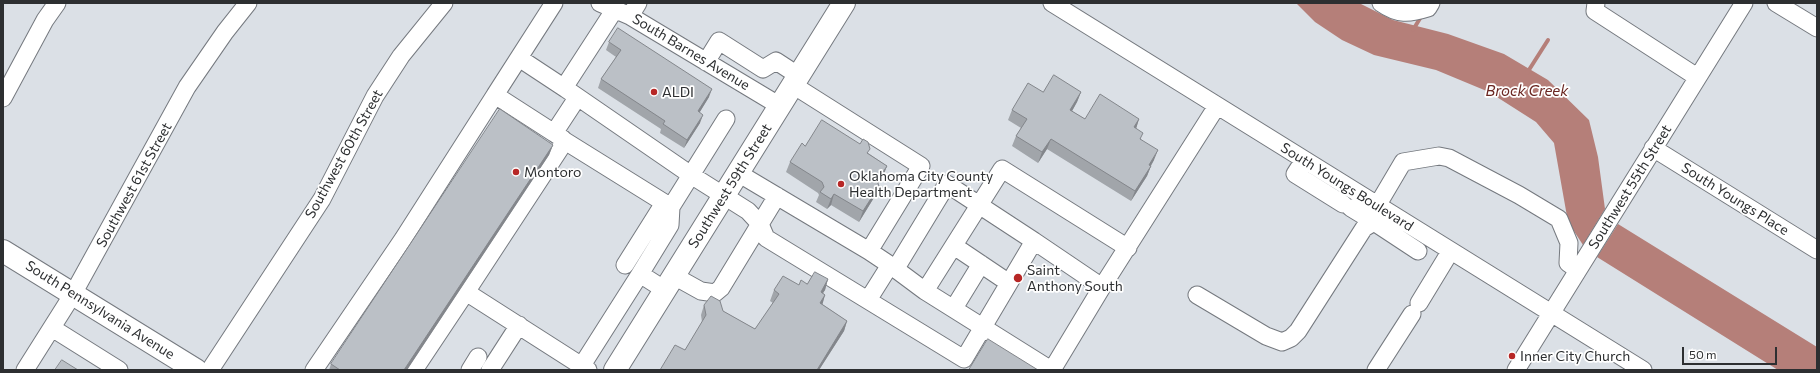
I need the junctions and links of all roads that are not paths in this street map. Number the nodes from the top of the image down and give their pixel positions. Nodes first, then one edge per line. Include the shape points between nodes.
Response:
1 (57, 3) edge
2 (248, 3) edge
3 (444, 3) edge
4 (554, 3) edge
5 (844, 3) edge
6 (1052, 3) edge
7 (1381, 3) edge
8 (1431, 3) edge
9 (1596, 3) edge
10 (1744, 3) edge
11 (1776, 3) edge
12 (620, 8) edge
13 (1817, 28) edge
14 (519, 58) junction
15 (706, 62) junction
16 (1697, 77) junction
17 (796, 81) junction
18 (572, 93) junction
19 (495, 95) junction
20 (3, 98) edge
21 (780, 106) junction
22 (1217, 106) junction
23 (726, 119) dead end
24 (560, 137) junction
25 (1653, 148) junction
26 (1304, 160) junction
27 (738, 173) junction
28 (691, 174) junction
29 (724, 195) junction
30 (777, 196) junction
31 (668, 205) junction
32 (979, 206) junction
33 (1378, 213) junction
34 (763, 231) junction
35 (1034, 241) junction
36 (954, 246) junction
37 (1128, 248) junction
38 (1817, 250) edge
39 (3, 251) edge
40 (868, 251) junction
41 (1446, 259) junction
42 (981, 264) junction
43 (625, 265) dead end
44 (893, 267) junction
45 (1578, 270) junction
46 (640, 274) junction
47 (1009, 282) junction
48 (670, 283) junction
49 (1102, 287) junction
50 (925, 290) junction
51 (466, 292) junction
52 (74, 294) junction
53 (1197, 295) dead end
54 (868, 300) junction
55 (954, 308) junction
56 (1551, 314) junction
57 (519, 325) junction
58 (983, 327) junction
59 (52, 328) junction
60 (961, 364) edge
61 (494, 369) edge
62 (583, 369) edge
63 (25, 370) edge
64 (119, 370) edge
65 (196, 370) edge
66 (210, 370) edge
67 (314, 370) edge
68 (414, 370) edge
69 (615, 370) edge
70 (1052, 370) edge
71 (1376, 370) edge
72 (1516, 370) edge
73 (1643, 370) edge

1 - 20 street via 45,20
2 - 52 street, Southwest 61st Street via 187,87
3 - 66 street, Southwest 60th Street via 401,56 375,96 322,199
4 - 14 street
5 - 17 main road, Southwest 59th Street
6 - 22 street, South Youngs Boulevard
7 - 8 street via 1405,13 1428,8
9 - 16 street via 1595,11
10 - 16 street, Southwest 55th Street
11 - 13 street
12 - 15 street, South Barnes Avenue
12 - 18 street via 567,83
14 - 18 street
14 - 19 street
15 - 17 street via 719,41 763,69 776,61
15 - 21 street, South Barnes Avenue
16 - 25 street, Southwest 55th Street
17 - 21 main road, Southwest 59th Street
17 - 40 street via 921,166
18 - 24 street
18 - 28 street
19 - 24 street
19 - 67 street via 403,239
21 - 27 main road, Southwest 59th Street
22 - 26 street, South Youngs Boulevard
22 - 37 street
23 - 28 street
24 - 31 street
24 - 51 street
25 - 38 street, South Youngs Place
25 - 45 street, Southwest 55th Street
26 - 33 street, South Youngs Boulevard
26 - 33 street via 1296,174 1347,206
27 - 29 main road, Southwest 59th Street
27 - 30 street
28 - 29 street
28 - 31 street
29 - 34 street via 748,211
29 - 48 main road, Southwest 59th Street
30 - 34 street
30 - 40 street
31 - 43 street
31 - 46 street via 670,225
32 - 35 street
32 - 36 street
32 - 37 street via 1002,169
32 - 44 street via 948,184
33 - 41 street, South Youngs Boulevard
33 - 41 street via 1422,254
33 - 45 street via 1404,162 1439,156 1449,158 1559,219 1568,243 1568,263
33 - 53 street via 1364,228 1291,338 1282,342 1266,336
34 - 48 street via 715,293
34 - 54 street
35 - 47 street
35 - 49 street
36 - 42 street
36 - 50 street
37 - 49 street
39 - 52 main road, South Pennsylvania Avenue
40 - 44 street
41 - 56 street, South Youngs Boulevard
41 - 71 street
42 - 47 street
42 - 55 street
44 - 50 street
44 - 54 street
45 - 56 street, Southwest 55th Street
46 - 48 street
46 - 62 street
47 - 58 street
48 - 69 main road, Southwest 59th Street
49 - 70 street
50 - 55 street
51 - 57 street
51 - 68 street
52 - 59 street, Southwest 61st Street
52 - 65 main road, South Pennsylvania Avenue
54 - 60 street
55 - 58 street
56 - 72 street, Southwest 55th Street
56 - 73 street, South Youngs Boulevard
57 - 61 street
57 - 62 street
58 - 60 street
58 - 70 street
59 - 63 street, Southwest 61st Street
59 - 64 street

